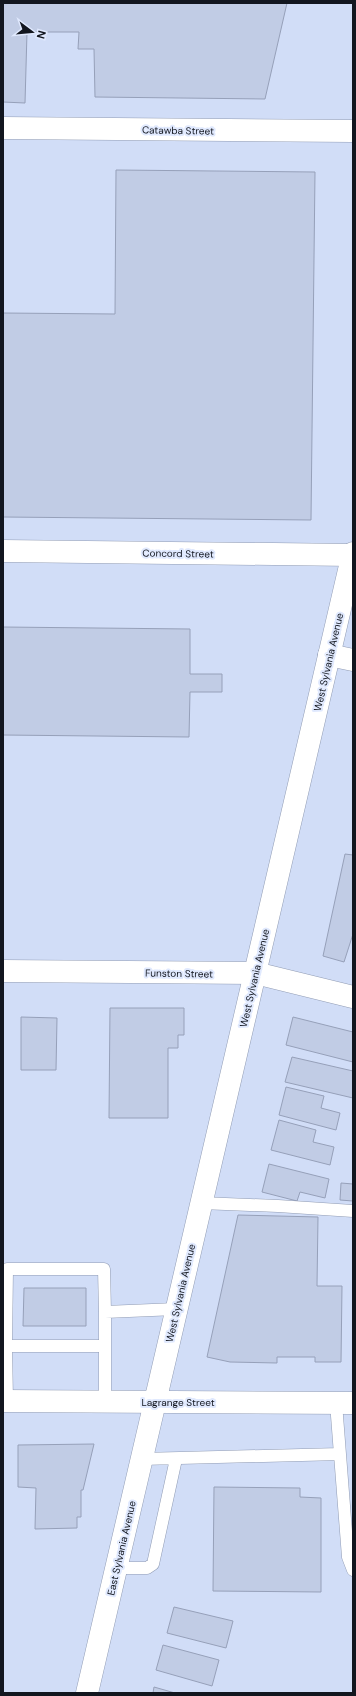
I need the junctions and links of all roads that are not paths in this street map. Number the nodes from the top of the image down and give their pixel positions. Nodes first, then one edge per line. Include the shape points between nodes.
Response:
1 (3, 128) edge
2 (353, 131) edge
3 (3, 551) edge
4 (353, 554) edge
5 (330, 655) junction
6 (353, 660) edge
7 (3, 971) edge
8 (255, 973) junction
9 (353, 997) edge
10 (201, 1203) junction
11 (353, 1211) edge
12 (176, 1309) junction
13 (104, 1312) junction
14 (6, 1346) junction
15 (105, 1346) junction
16 (5, 1401) edge
17 (105, 1402) junction
18 (155, 1402) junction
19 (344, 1403) edge
20 (340, 1454) junction
21 (141, 1459) junction
22 (176, 1459) junction
23 (116, 1568) junction
24 (353, 1570) edge
25 (87, 1693) edge

1 - 2 street, Catawba Street
3 - 4 street, Concord Street
4 - 5 street, West Sylvania Avenue
5 - 6 street
5 - 8 street, West Sylvania Avenue
7 - 8 street, Funston Street
8 - 9 street, Funston Street
8 - 10 street, West Sylvania Avenue
10 - 11 lane
10 - 12 street, West Sylvania Avenue
12 - 13 lane
12 - 18 street, West Sylvania Avenue
13 - 14 lane via 104,1269 7,1269
13 - 15 lane
14 - 15 lane
14 - 16 lane
15 - 17 lane
16 - 17 street, Lagrange Street
17 - 18 street, Lagrange Street
18 - 19 street, Lagrange Street
18 - 21 street, East Sylvania Avenue
19 - 20 lane
20 - 22 lane
20 - 24 lane via 348,1557
21 - 22 lane
21 - 23 street, East Sylvania Avenue
22 - 23 lane via 153,1564 148,1568
23 - 25 street, East Sylvania Avenue

